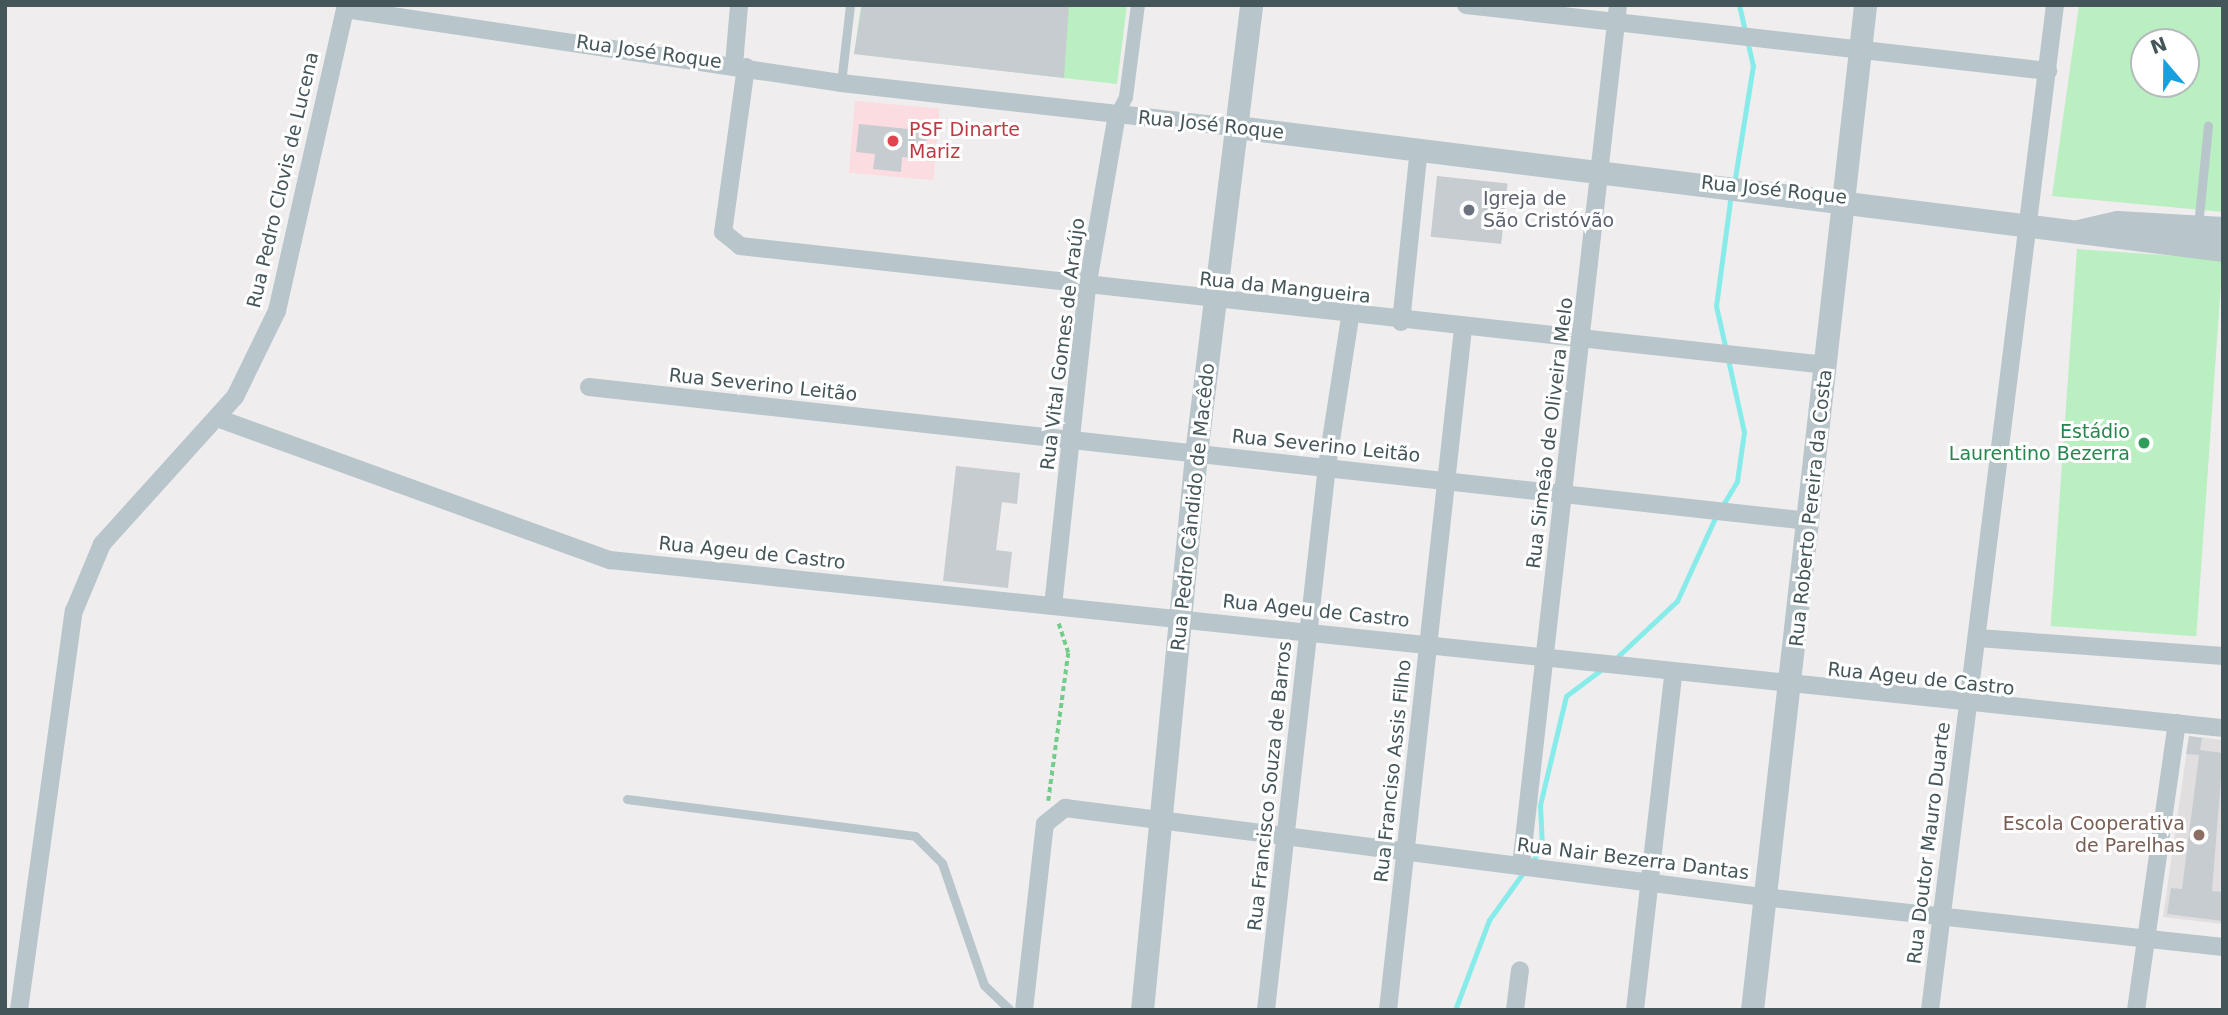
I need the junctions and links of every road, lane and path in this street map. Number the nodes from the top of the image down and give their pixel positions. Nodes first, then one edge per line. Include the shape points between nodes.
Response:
1 (738, 5) edge
2 (850, 5) edge
3 (1138, 5) edge
4 (1251, 5) edge
5 (1466, 5) edge
6 (1618, 5) edge
7 (1865, 5) edge
8 (2055, 5) edge
9 (346, 7) edge
10 (1616, 25) junction
11 (1861, 54) junction
12 (740, 66) junction
13 (2048, 71) junction
14 (841, 83) junction
15 (1117, 115) junction
16 (2208, 125) dead end
17 (1236, 127) junction
18 (1419, 149) junction
19 (1600, 170) junction
20 (1842, 198) junction
21 (2025, 223) junction
22 (2198, 226) junction
23 (2223, 228) edge
24 (2078, 231) junction
25 (2223, 250) edge
26 (1087, 288) junction
27 (1217, 301) junction
28 (1350, 317) junction
29 (1401, 322) junction
30 (1463, 329) junction
31 (1583, 340) junction
32 (1826, 365) junction
33 (589, 387) dead end
34 (217, 418) junction
35 (1072, 440) junction
36 (1196, 454) junction
37 (1327, 466) junction
38 (1448, 480) junction
39 (1564, 492) junction
40 (1809, 521) junction
41 (1053, 607) junction
42 (1180, 619) junction
43 (1308, 630) junction
44 (1979, 638) junction
45 (1428, 643) junction
46 (2223, 656) edge
47 (1544, 659) junction
48 (1673, 675) junction
49 (1791, 687) junction
50 (1967, 706) junction
51 (2177, 723) junction
52 (2223, 728) edge
53 (627, 799) dead end
54 (1160, 821) junction
55 (1045, 824) junction
56 (1285, 836) junction
57 (1405, 849) junction
58 (1521, 866) junction
59 (1650, 882) junction
60 (1763, 897) junction
61 (1941, 915) junction
62 (2144, 939) junction
63 (2223, 947) edge
64 (1520, 970) dead end
65 (19, 1010) edge
66 (1010, 1010) edge
67 (1024, 1010) edge
68 (1142, 1010) edge
69 (1266, 1010) edge
70 (1388, 1010) edge
71 (1515, 1010) edge
72 (1635, 1010) edge
73 (1752, 1010) edge
74 (1930, 1010) edge
75 (2136, 1010) edge

1 - 12 street
2 - 14 lane
3 - 15 street, Rua Vital Gomes de Araújo via 1126,97
4 - 17 street, Rua Pedro Cândido de Macêdo
5 - 10 street
6 - 10 street, Rua Simeão de Oliveira Melo
7 - 11 street, Rua Roberto Pereira da Costa
8 - 13 street, Rua Doutor Mauro Duarte
9 - 12 street, Rua José Roque
9 - 34 street, Rua Pedro Clovis de Lucena via 278,311
10 - 11 street
10 - 19 street, Rua Simeão de Oliveira Melo
11 - 13 street
11 - 20 street, Rua Roberto Pereira da Costa
12 - 14 street, Rua José Roque
12 - 26 street, Rua da Mangueira via 723,232 740,246
13 - 21 street, Rua Doutor Mauro Duarte
14 - 15 street, Rua José Roque
15 - 17 street, Rua José Roque
15 - 26 street, Rua Vital Gomes de Araújo
16 - 22 lane
17 - 18 street, Rua José Roque
17 - 27 street, Rua Pedro Cândido de Macêdo
18 - 19 street, Rua José Roque
18 - 29 street
19 - 20 street, Rua José Roque
19 - 31 street, Rua Simeão de Oliveira Melo
20 - 21 street, Rua José Roque
20 - 32 street, Rua Roberto Pereira da Costa
21 - 24 street, Rua José Roque
21 - 44 street, Rua Doutor Mauro Duarte
22 - 23 street, Rua José Roque
22 - 24 street, Rua José Roque via 2117,222
24 - 25 street, Rua José Roque via 2113,241
26 - 27 street, Rua da Mangueira
26 - 35 street, Rua Vital Gomes de Araújo
27 - 28 street, Rua da Mangueira
27 - 36 street, Rua Pedro Cândido de Macêdo
28 - 29 street, Rua da Mangueira
28 - 37 street, Rua Francisco Souza de Barros
29 - 30 street, Rua da Mangueira
30 - 31 street, Rua da Mangueira
30 - 38 street, Rua Franciso Assis Filho
31 - 32 street, Rua da Mangueira
31 - 39 street, Rua Simeão de Oliveira Melo
32 - 40 street, Rua Roberto Pereira da Costa
33 - 35 street, Rua Severino Leitão
34 - 41 street, Rua Ageu de Castro via 610,560
34 - 65 street, Rua Pedro Clovis de Lucena via 103,544 74,611
35 - 36 street, Rua Severino Leitão
35 - 41 street, Rua Vital Gomes de Araújo
36 - 37 street, Rua Severino Leitão
36 - 42 street, Rua Pedro Cândido de Macêdo
37 - 38 street, Rua Severino Leitão
37 - 43 street, Rua Francisco Souza de Barros
38 - 39 street, Rua Severino Leitão
38 - 45 street, Rua Franciso Assis Filho
39 - 40 street, Rua Severino Leitão
39 - 47 street, Rua Simeão de Oliveira Melo
40 - 49 street, Rua Roberto Pereira da Costa
41 - 42 street, Rua Ageu de Castro
41 - 55 path via 1068,653
42 - 43 street, Rua Ageu de Castro
42 - 54 street, Rua Pedro Cândido de Macêdo
43 - 45 street, Rua Ageu de Castro
43 - 56 street, Rua Francisco Souza de Barros
44 - 46 street
44 - 50 street, Rua Doutor Mauro Duarte
45 - 47 street, Rua Ageu de Castro
45 - 57 street, Rua Franciso Assis Filho
47 - 48 street, Rua Ageu de Castro
47 - 58 street, Rua Simeão de Oliveira Melo
48 - 49 street, Rua Ageu de Castro
48 - 59 street
49 - 50 street, Rua Ageu de Castro
49 - 60 street, Rua Roberto Pereira da Costa
50 - 51 street, Rua Ageu de Castro
50 - 61 street, Rua Doutor Mauro Duarte
51 - 52 street, Rua Ageu de Castro
51 - 62 street
53 - 66 lane via 915,836 942,863 984,985
54 - 55 street, Rua Nair Bezerra Dantas via 1076,807 1057,811
54 - 56 street, Rua Nair Bezerra Dantas
54 - 68 street, Rua Pedro Cândido de Macêdo
55 - 67 street
56 - 57 street, Rua Nair Bezerra Dantas
56 - 69 street, Rua Francisco Souza de Barros
57 - 58 street, Rua Nair Bezerra Dantas
57 - 70 street, Rua Franciso Assis Filho
58 - 59 street, Rua Nair Bezerra Dantas
59 - 60 street, Rua Nair Bezerra Dantas
59 - 72 street
60 - 61 street, Rua Nair Bezerra Dantas
60 - 73 street, Rua Roberto Pereira da Costa
61 - 62 street, Rua Nair Bezerra Dantas
61 - 74 street, Rua Doutor Mauro Duarte
62 - 63 street, Rua Nair Bezerra Dantas
62 - 75 street
64 - 71 street

